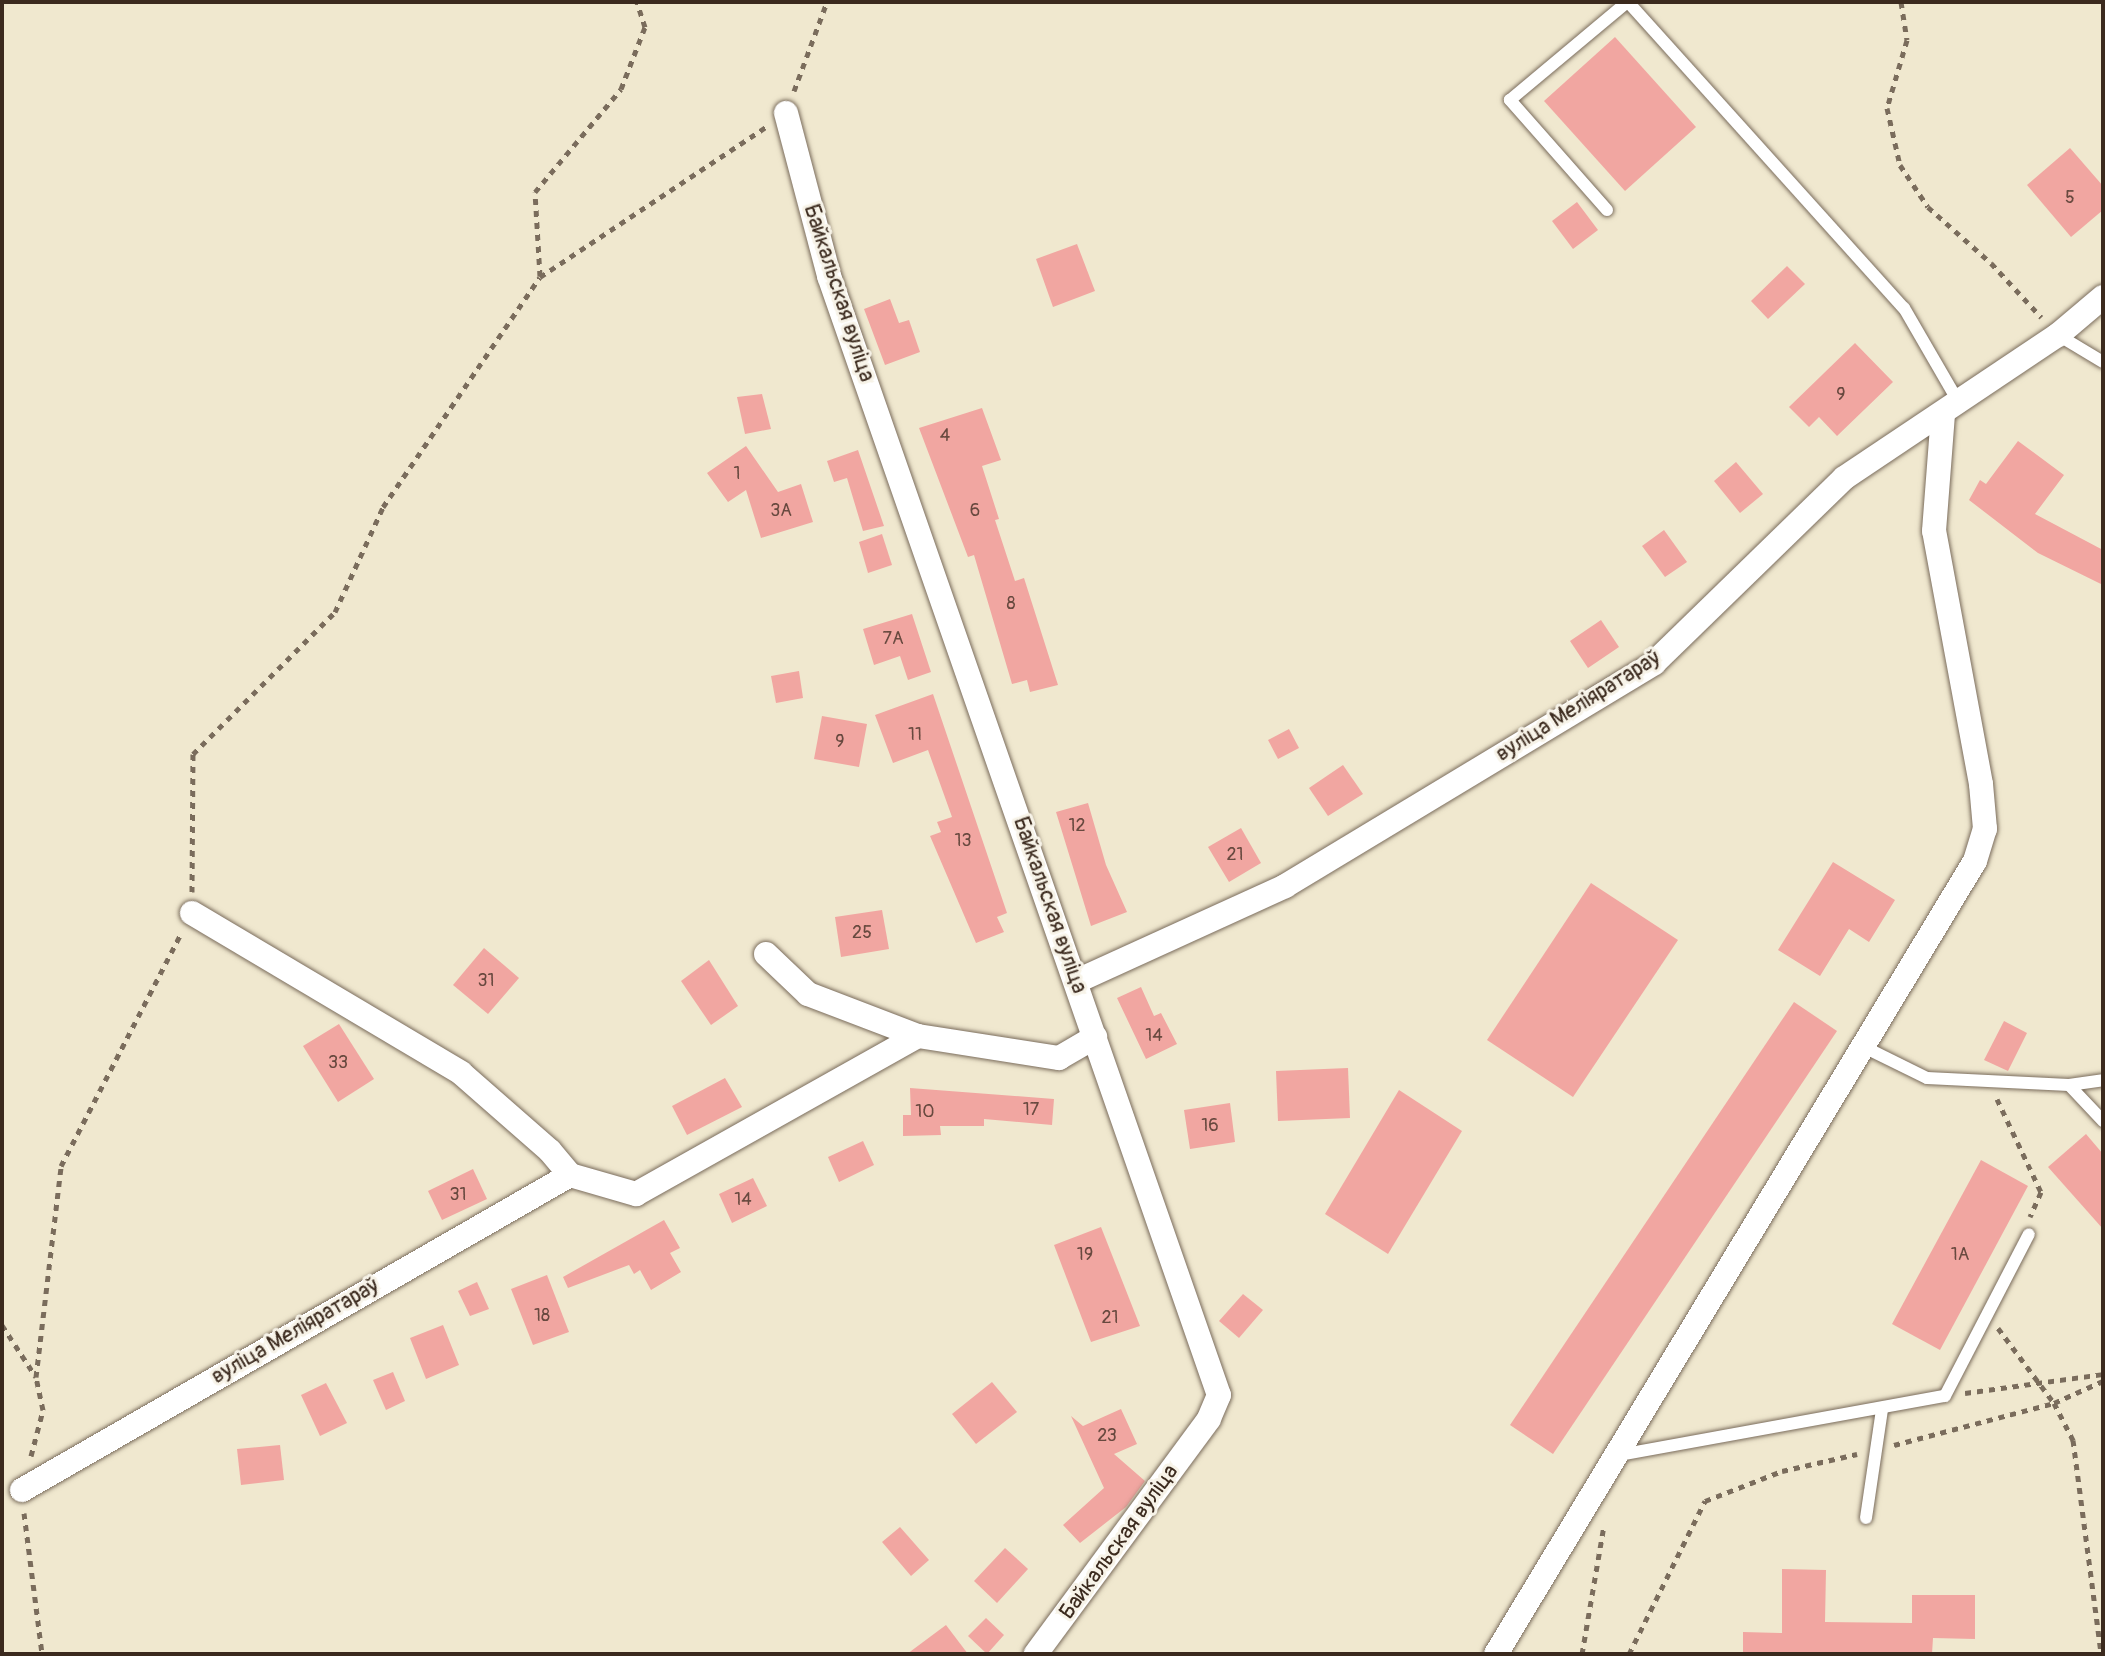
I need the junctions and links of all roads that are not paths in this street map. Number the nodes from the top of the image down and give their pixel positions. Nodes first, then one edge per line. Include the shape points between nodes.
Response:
1 (1628, 2) edge
2 (786, 113) road end
3 (1607, 210) dead end
4 (2103, 297) edge
5 (2058, 335) junction
6 (2103, 362) edge
7 (1950, 407) junction
8 (192, 913) road end
9 (766, 954) dead end
10 (1077, 981) junction
11 (918, 1036) junction
12 (1095, 1037) junction
13 (1862, 1046) junction
14 (2103, 1080) edge
15 (2069, 1085) junction
16 (2103, 1121) edge
17 (570, 1175) junction
18 (2029, 1234) road end
19 (1882, 1410) junction
20 (1615, 1456) junction
21 (22, 1490) road end
22 (1866, 1518) dead end
23 (1036, 1654) edge
24 (1496, 1654) edge

1 - 3 lane via 1510,100
1 - 7 lane via 1904,308
2 - 10 street, Байкальская вуліца via 829,276
4 - 5 street, вуліца Меліяратараў
5 - 6 lane
5 - 7 street, вуліца Меліяратараў
7 - 10 street, вуліца Меліяратараў via 1844,478 1654,663 1285,886
7 - 13 street via 1934,531 1985,829 1975,861
8 - 17 street via 461,1073
9 - 11 street via 808,994
10 - 12 street, Байкальская вуліца
11 - 12 street via 1059,1058
11 - 17 street via 636,1194
12 - 23 street, Байкальская вуліца via 1219,1395 1209,1419
13 - 15 lane via 1927,1078
13 - 20 street
14 - 15 lane
15 - 16 lane
17 - 21 street, вуліца Меліяратараў
18 - 19 lane via 1945,1396
19 - 20 lane
19 - 22 lane
20 - 24 street

